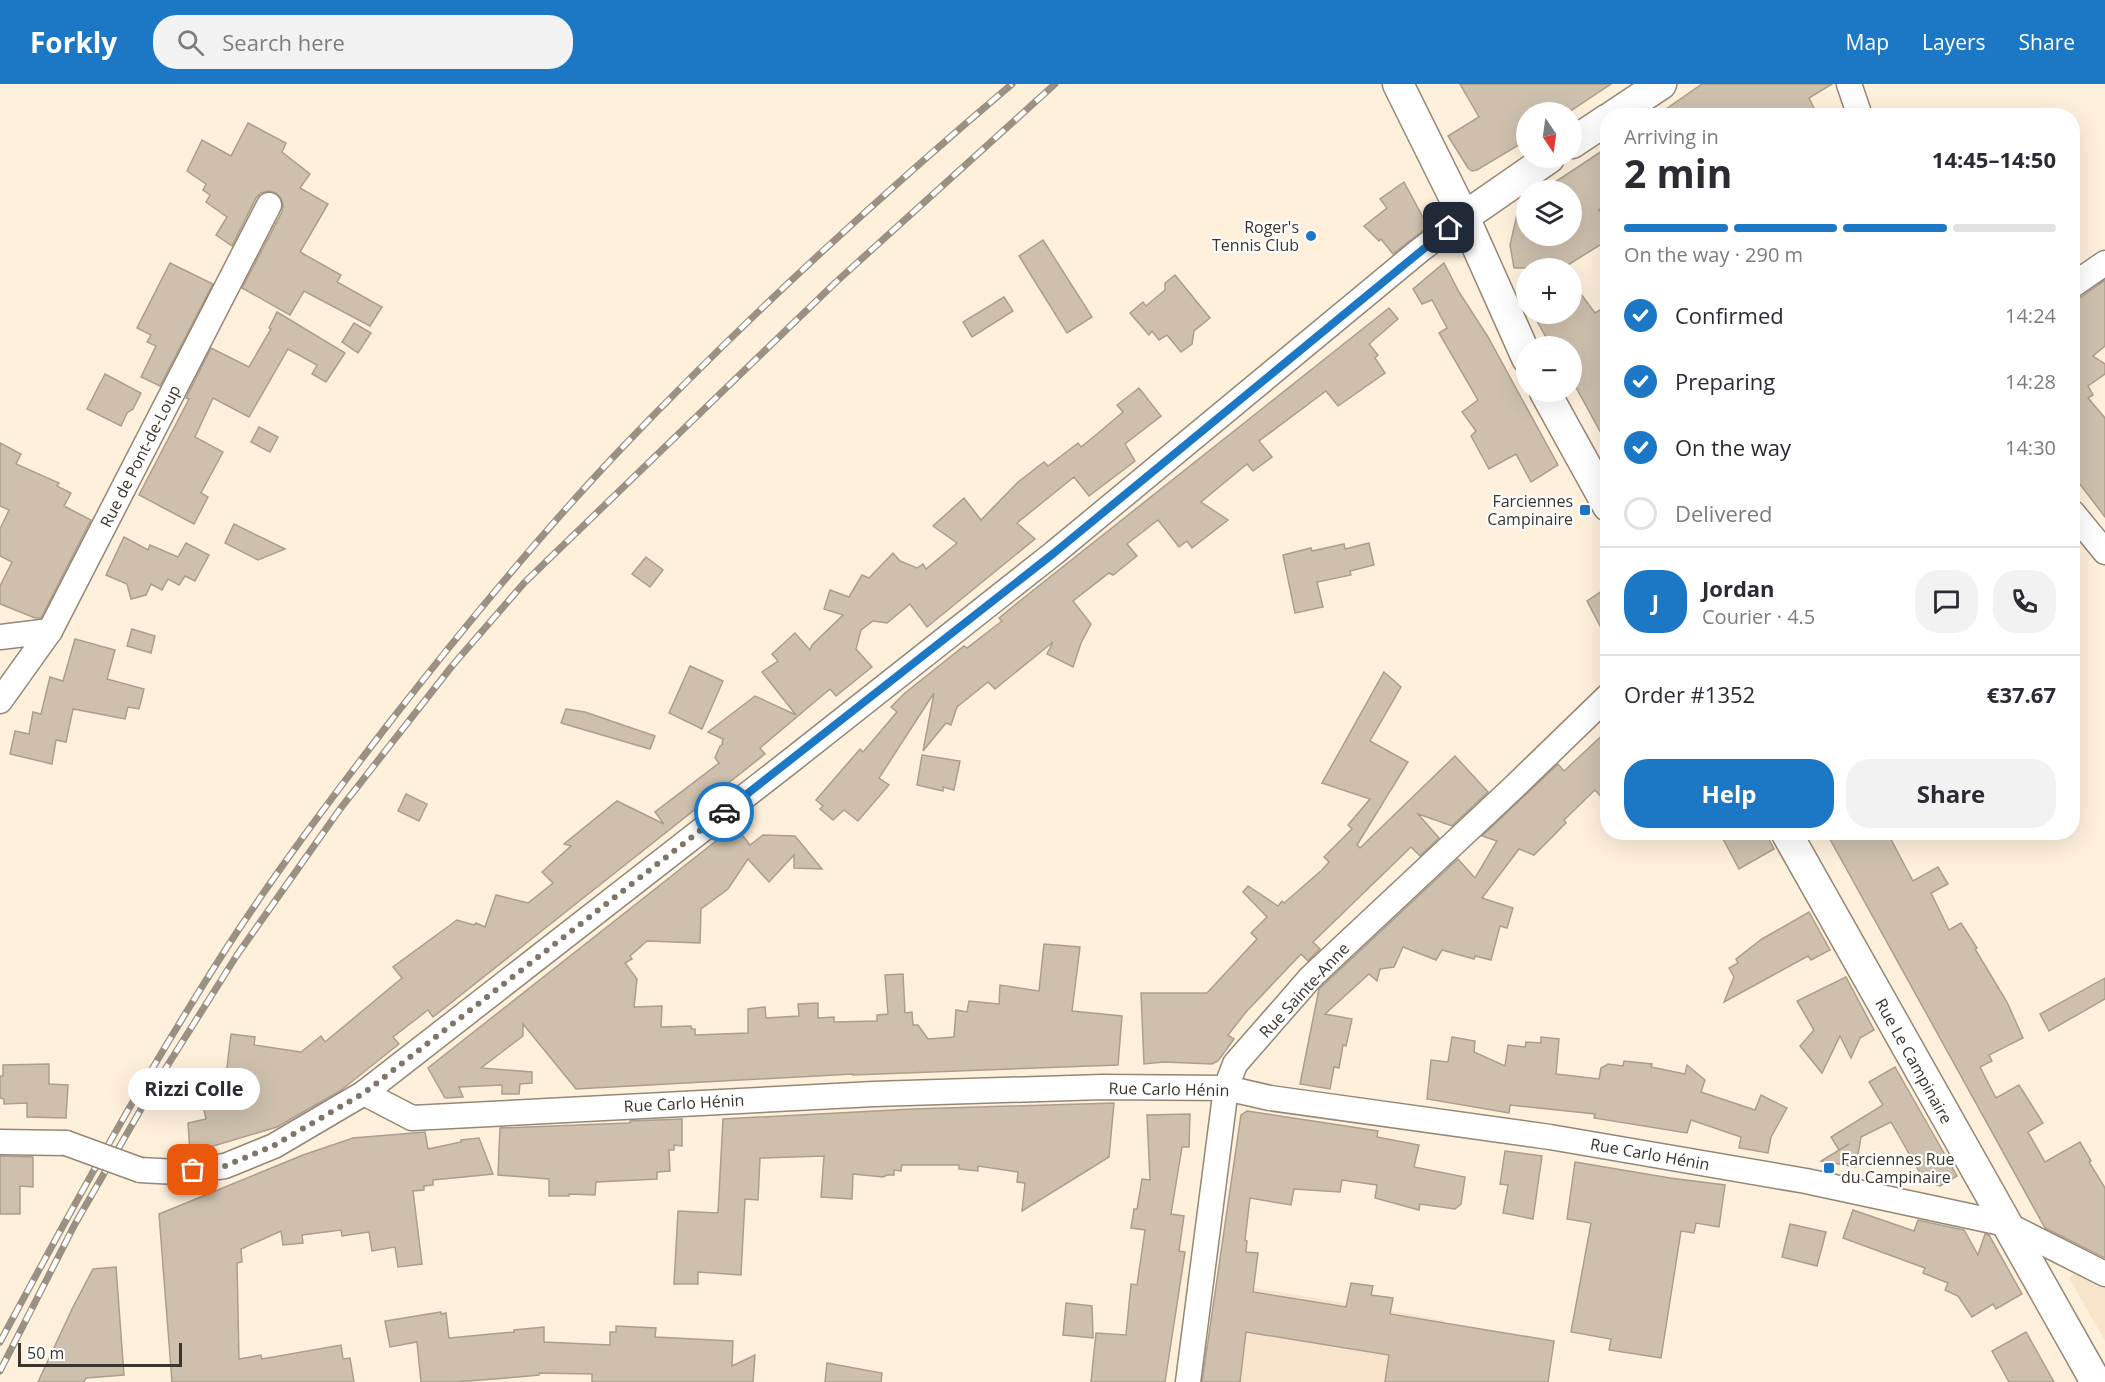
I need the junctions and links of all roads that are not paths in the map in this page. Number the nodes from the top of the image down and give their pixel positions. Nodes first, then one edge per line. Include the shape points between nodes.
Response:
1 (1661, 84) edge
2 (1849, 84) edge
3 (1402, 93) edge
4 (1625, 108) edge
5 (1857, 108) edge
6 (1600, 124) edge
7 (1582, 136) edge
8 (1534, 168) edge
9 (269, 205) dead end
10 (1464, 216) junction
11 (2105, 262) edge
12 (2080, 280) edge
13 (1517, 336) edge
14 (1551, 402) edge
15 (1600, 492) edge
16 (2080, 522) edge
17 (2105, 552) edge
18 (50, 632) junction
19 (0, 637) edge
20 (0, 700) edge
21 (1600, 704) edge
22 (1790, 840) edge
23 (1226, 1088) junction
24 (364, 1093) junction
25 (0, 1142) edge
26 (2006, 1224) junction
27 (2105, 1274) edge
28 (1188, 1382) edge
29 (2096, 1382) edge

1 - 4 main road
2 - 5 street
3 - 10 main road
6 - 7 main road
8 - 10 main road
9 - 18 street, Rue de Pont-de-Loup
10 - 13 main road
10 - 24 street via 1054,553
11 - 12 street
14 - 15 main road
16 - 17 street
18 - 19 street
18 - 20 street, Rue de Pont-de-Loup
21 - 23 street, Rue Sainte-Anne via 1311,977 1235,1064
22 - 26 main road, Rue Le Campinaire
23 - 24 street, Rue Carlo Hénin via 1103,1087 874,1094 412,1118
23 - 26 street, Rue Carlo Hénin via 1806,1180
23 - 28 street, Rue Sainte-Anne
24 - 25 street, bridge via 273,1146 225,1166 177,1172 140,1170 66,1143
26 - 27 street, Rue Carlo Hénin
26 - 29 main road, Rue Le Campinaire

